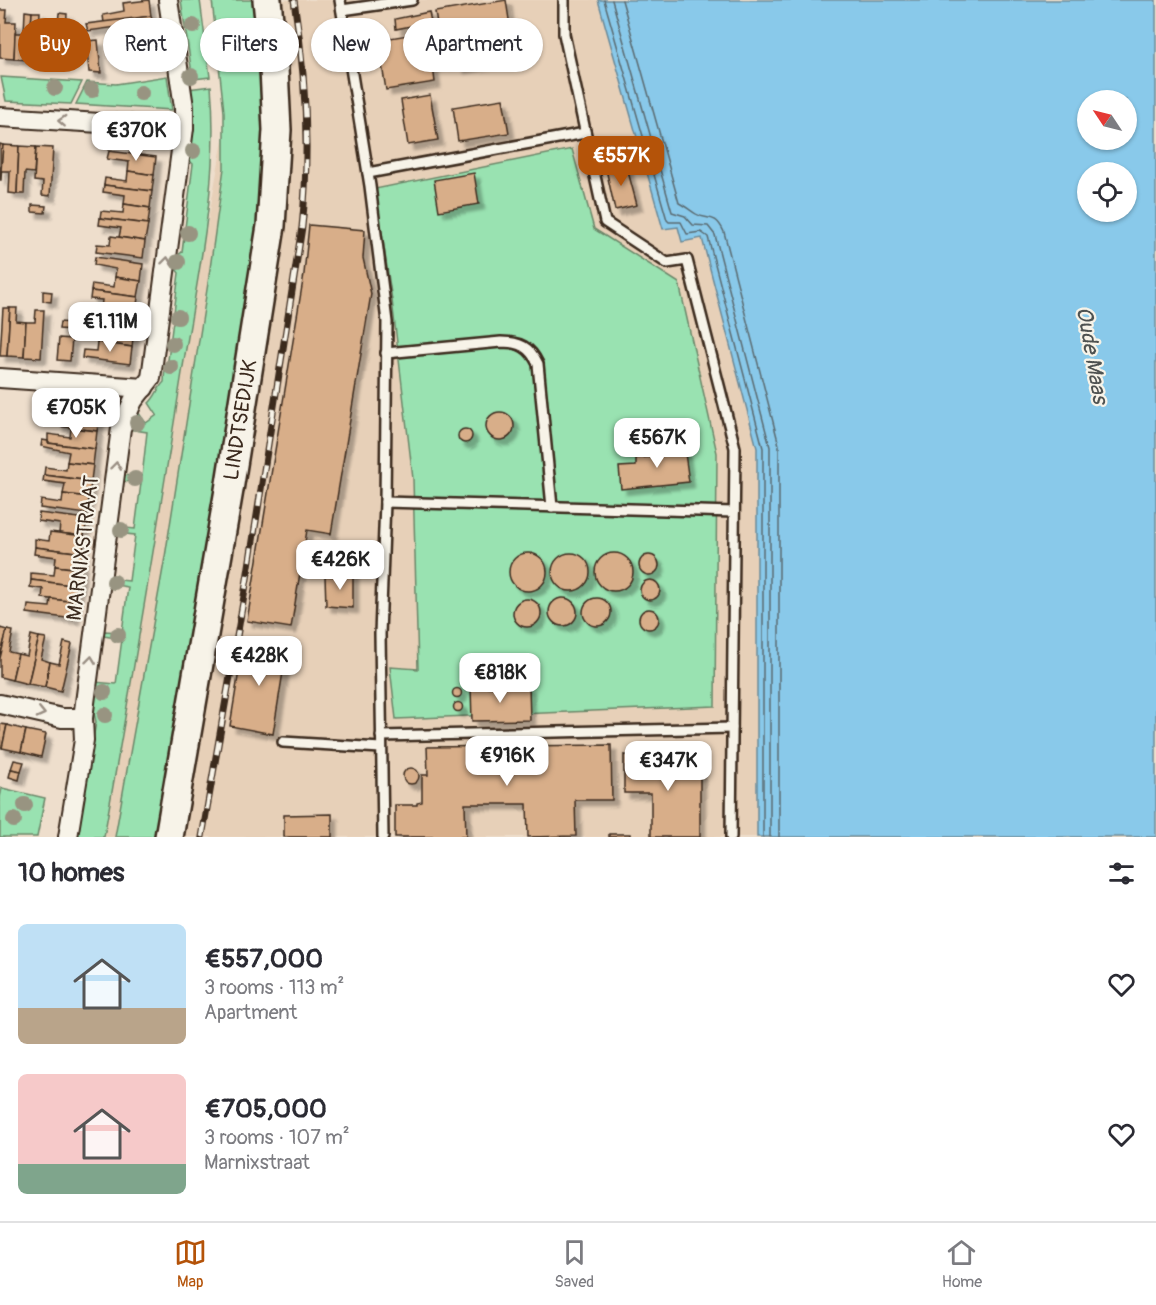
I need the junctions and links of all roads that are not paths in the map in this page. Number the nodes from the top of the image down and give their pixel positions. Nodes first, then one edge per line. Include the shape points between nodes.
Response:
1 (168, 0) edge
2 (267, 0) edge
3 (412, 0) edge
4 (564, 0) edge
5 (341, 5) edge
6 (0, 117) edge
7 (184, 128) junction
8 (585, 133) junction
9 (368, 173) junction
10 (386, 353) junction
11 (0, 378) edge
12 (144, 388) junction
13 (385, 502) junction
14 (552, 507) junction
15 (734, 512) junction
16 (0, 704) edge
17 (84, 718) junction
18 (732, 728) junction
19 (381, 736) junction
20 (283, 742) dead end
21 (381, 748) junction
22 (68, 837) edge
23 (169, 837) edge
24 (383, 837) edge
25 (730, 837) edge

1 - 7 street, MARNIXSTRAAT
2 - 23 main road, LINDTSEDIJK via 277,130 271,226
3 - 5 lane
4 - 8 lane via 564,34
5 - 9 lane
7 -> 6 street
12 -> 7 street, MARNIXSTRAAT via 153,368
8 - 9 lane
8 - 15 lane via 605,222 667,263 687,260 735,448
9 - 10 lane via 387,322
10 - 13 lane
10 - 14 lane via 501,342 527,347 538,364
11 - 12 street
17 -> 12 street, MARNIXSTRAAT via 121,428 133,401
13 - 14 lane
13 - 19 lane
14 - 15 lane
15 - 18 lane
16 -> 17 street via 62,718
17 - 22 street, MARNIXSTRAAT
18 - 19 lane
18 - 25 lane
19 - 21 lane
20 - 21 lane
21 - 24 lane

